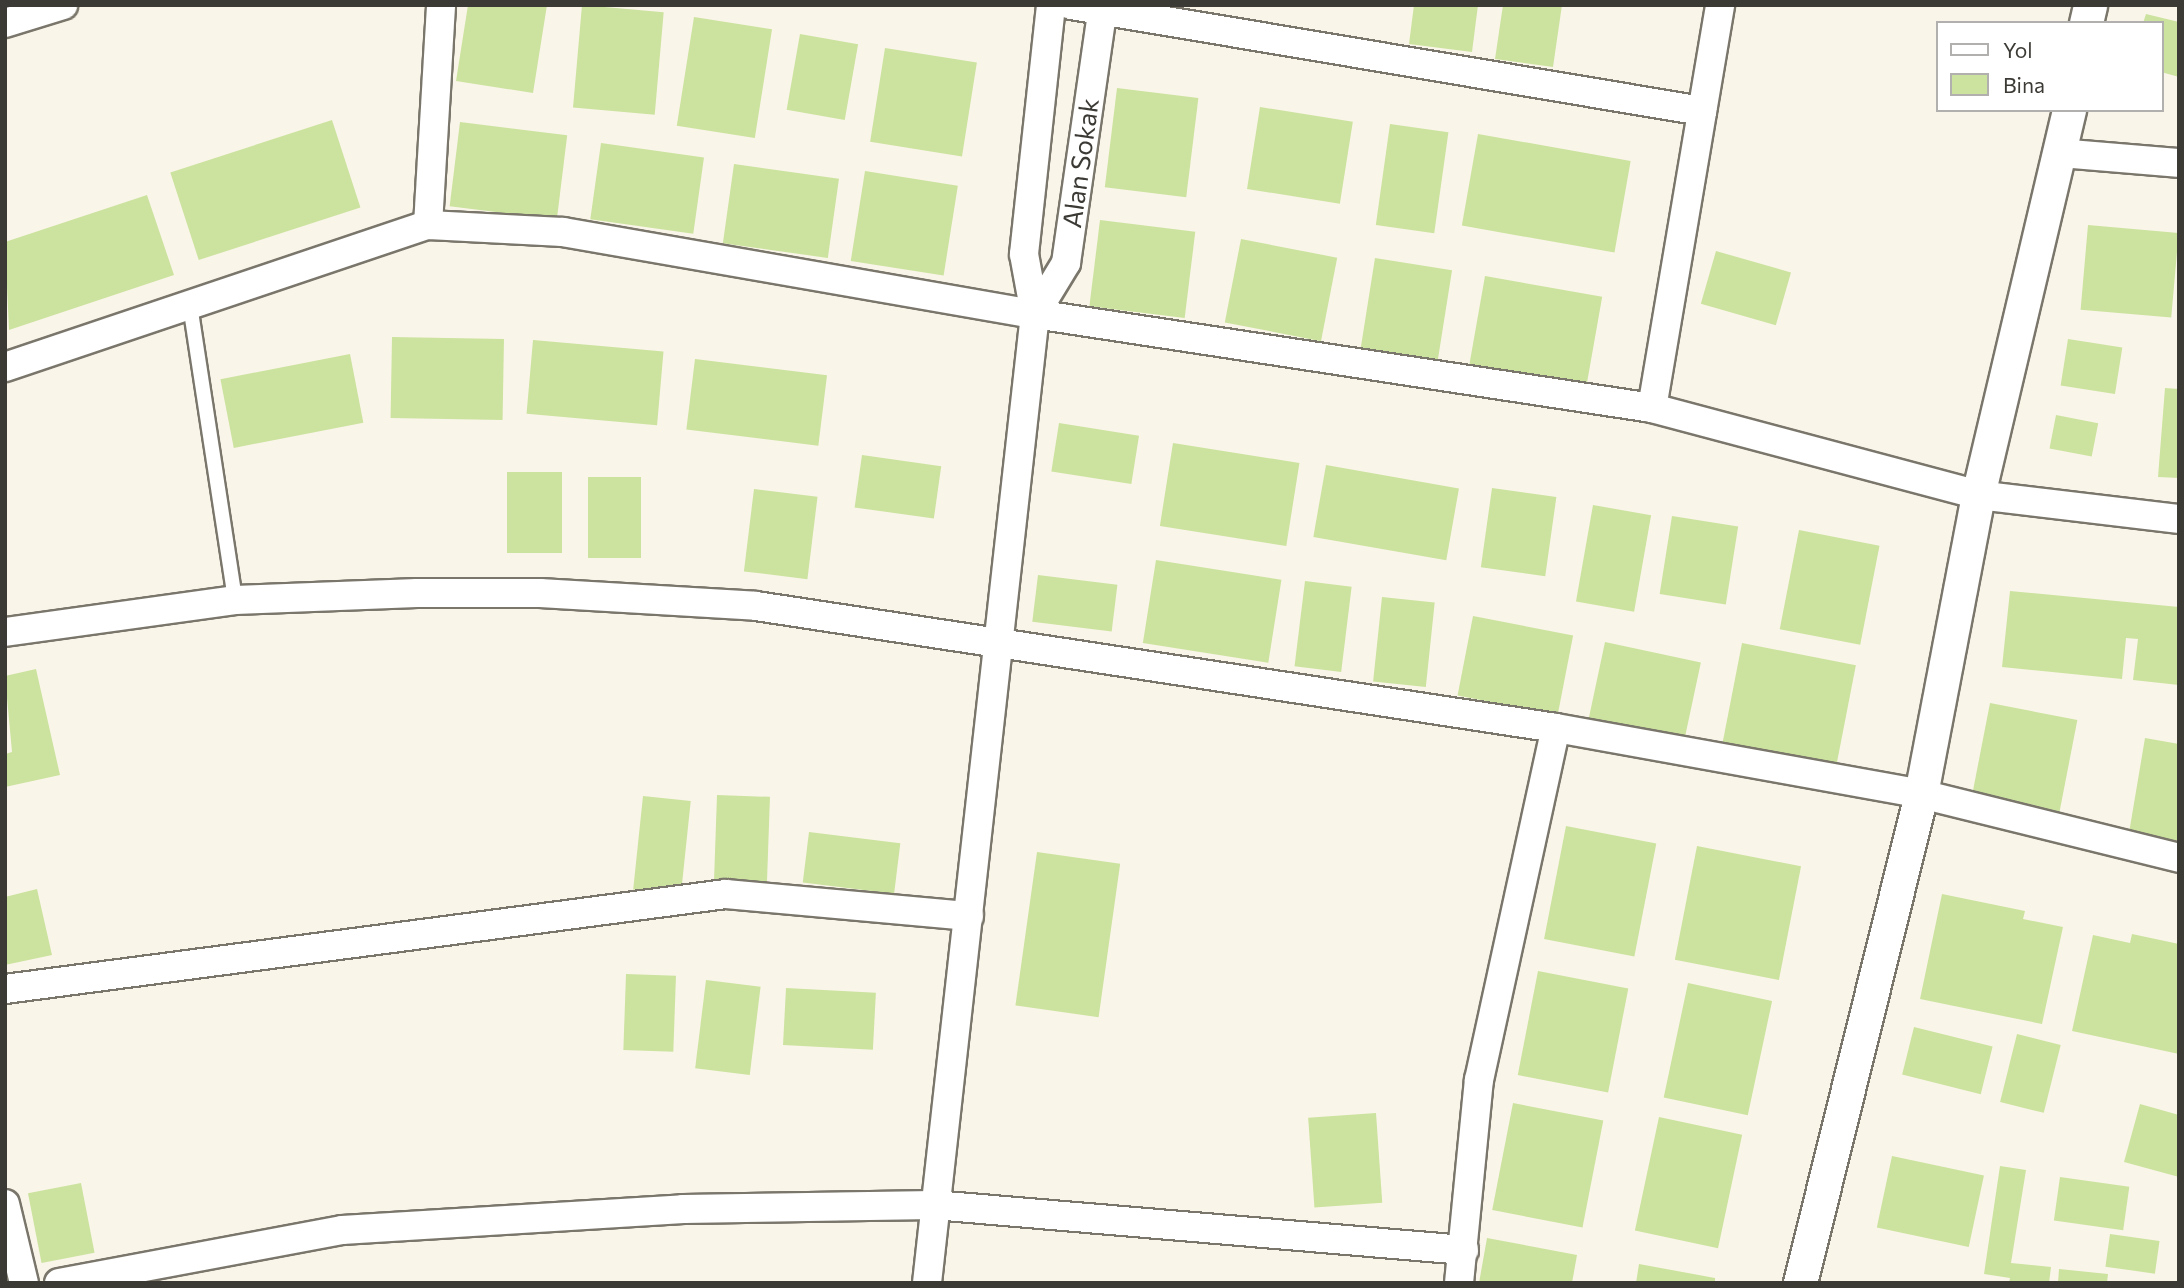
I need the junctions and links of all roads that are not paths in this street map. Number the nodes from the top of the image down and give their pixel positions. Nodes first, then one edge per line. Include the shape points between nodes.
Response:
1 (63, 5) edge
2 (441, 5) edge
3 (1051, 5) edge
4 (1071, 5) edge
5 (1720, 5) edge
6 (1102, 8) edge
7 (5, 23) edge
8 (1702, 111) junction
9 (2069, 112) edge
10 (2060, 153) junction
11 (2179, 163) edge
12 (428, 225) junction
13 (190, 305) junction
14 (1035, 314) junction
15 (5, 367) edge
16 (1653, 408) junction
17 (1978, 495) junction
18 (2179, 519) edge
19 (236, 600) junction
20 (5, 632) edge
21 (1001, 642) junction
22 (1556, 728) junction
23 (1921, 794) junction
24 (2179, 859) edge
25 (969, 916) junction
26 (5, 989) edge
27 (5, 1204) edge
28 (934, 1205) junction
29 (1464, 1250) junction
30 (24, 1283) edge
31 (59, 1283) edge
32 (927, 1283) edge
33 (1459, 1283) edge
34 (1800, 1283) edge

1 - 7 street
2 - 12 street
3 - 14 street via 1024,254
4 - 6 street
5 - 8 street
6 - 8 street
6 - 14 street, Alan Sokak via 1066,263
8 - 16 street
9 - 10 street
10 - 11 street
10 - 17 street
12 - 13 street
12 - 14 street via 563,232
13 - 15 street
13 - 19 lane
14 - 16 street
14 - 21 street
16 - 17 street
17 - 18 street
17 - 23 street
19 - 20 street
19 - 21 street via 431,593 657,598
21 - 22 street
21 - 25 street
22 - 23 street
22 - 29 street via 1479,1080
23 - 24 street
23 - 34 street
25 - 26 street via 726,894
25 - 28 street
27 - 30 street
28 - 29 street
28 - 31 street via 683,1209 342,1230
28 - 32 street
29 - 33 street

